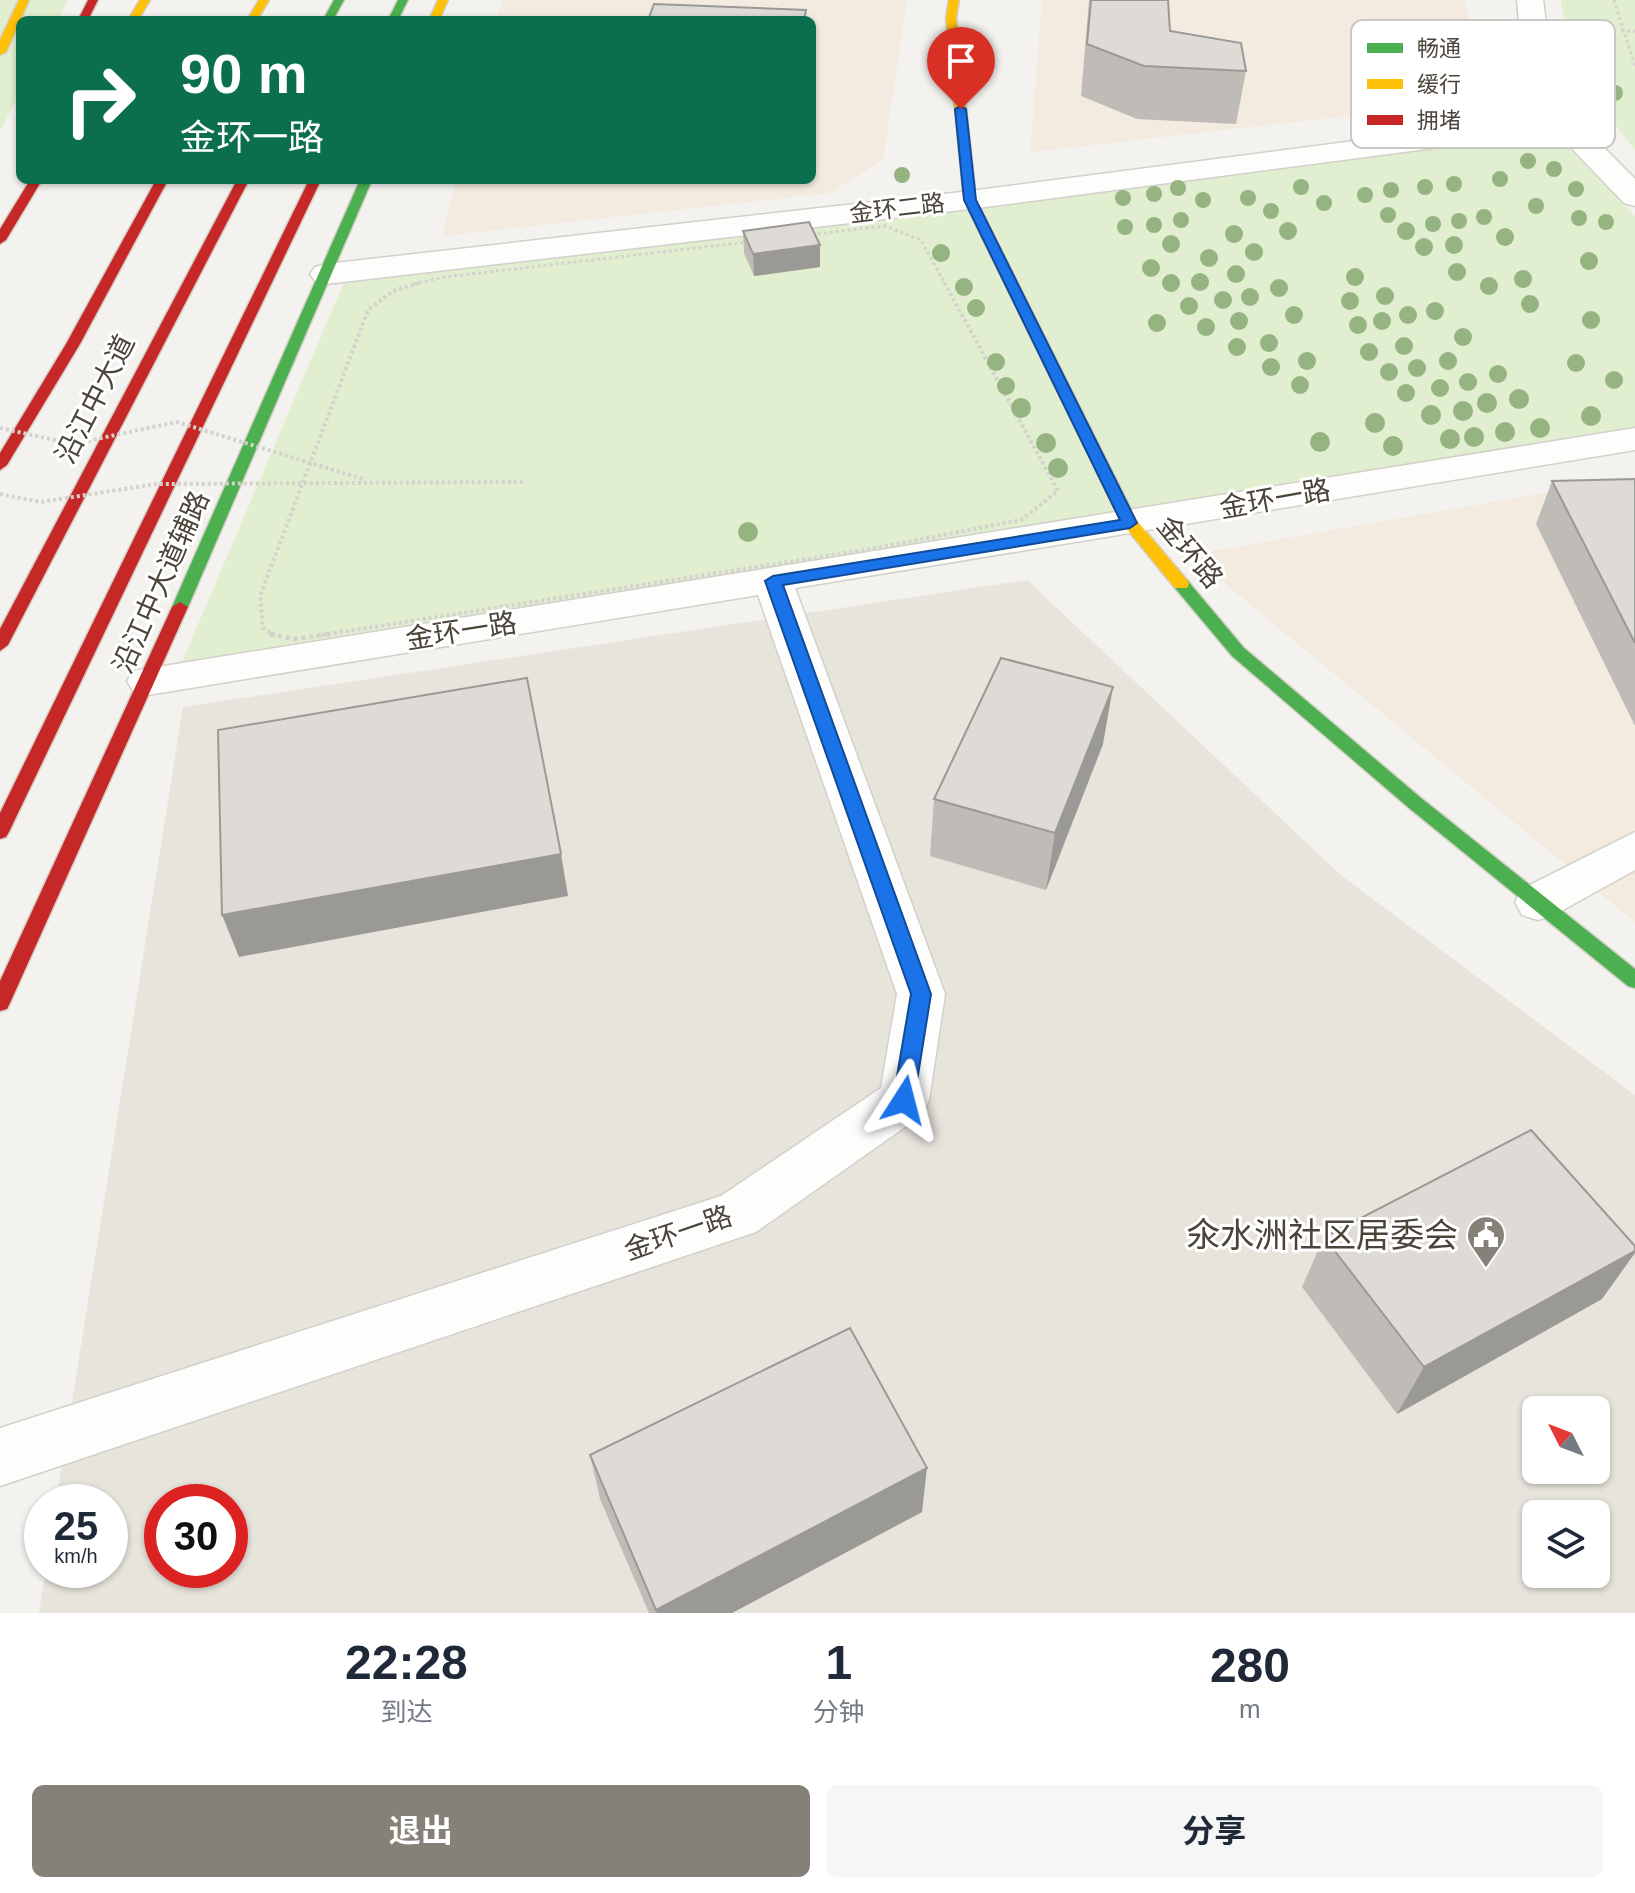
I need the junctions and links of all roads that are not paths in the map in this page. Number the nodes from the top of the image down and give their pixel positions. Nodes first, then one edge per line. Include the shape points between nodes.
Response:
1 (954, 0) edge
2 (1530, 0) edge
3 (16, 17) edge
4 (1532, 20) edge
5 (0, 52) edge
6 (1365, 148) edge
7 (1588, 148) edge
8 (34, 184) edge
9 (160, 184) edge
10 (241, 184) edge
11 (313, 184) edge
12 (364, 184) edge
13 (1635, 197) edge
14 (970, 200) junction
15 (0, 240) edge
16 (326, 274) junction
17 (1635, 439) edge
18 (0, 465) edge
19 (1130, 523) junction
20 (773, 581) junction
21 (0, 645) edge
22 (148, 681) junction
23 (0, 832) edge
24 (1635, 849) edge
25 (1538, 902) junction
26 (1635, 980) edge
27 (0, 1003) edge
28 (0, 1457) edge

1 - 14 main road, 金环路 via 951,18
2 - 4 street
3 - 5 main road
6 - 14 street, 金环二路
7 - 13 street
8 - 15 main road
9 - 18 main road, 沿江中大道
10 - 21 main road, 沿江中大道
11 - 23 main road
12 - 16 main road, 沿江中大道辅路
14 - 16 street, 金环二路
14 - 19 main road, 金环路
16 - 22 main road, 沿江中大道辅路
17 - 19 street, 金环一路
19 - 20 street, 金环一路
19 - 25 main road, 金环路 via 1238,652
20 - 22 street, 金环一路
20 - 28 street, 金环一路 via 921,994 904,1100 737,1215
22 - 27 main road, 沿江中大道辅路
24 - 25 street
25 - 26 main road, 金环路

